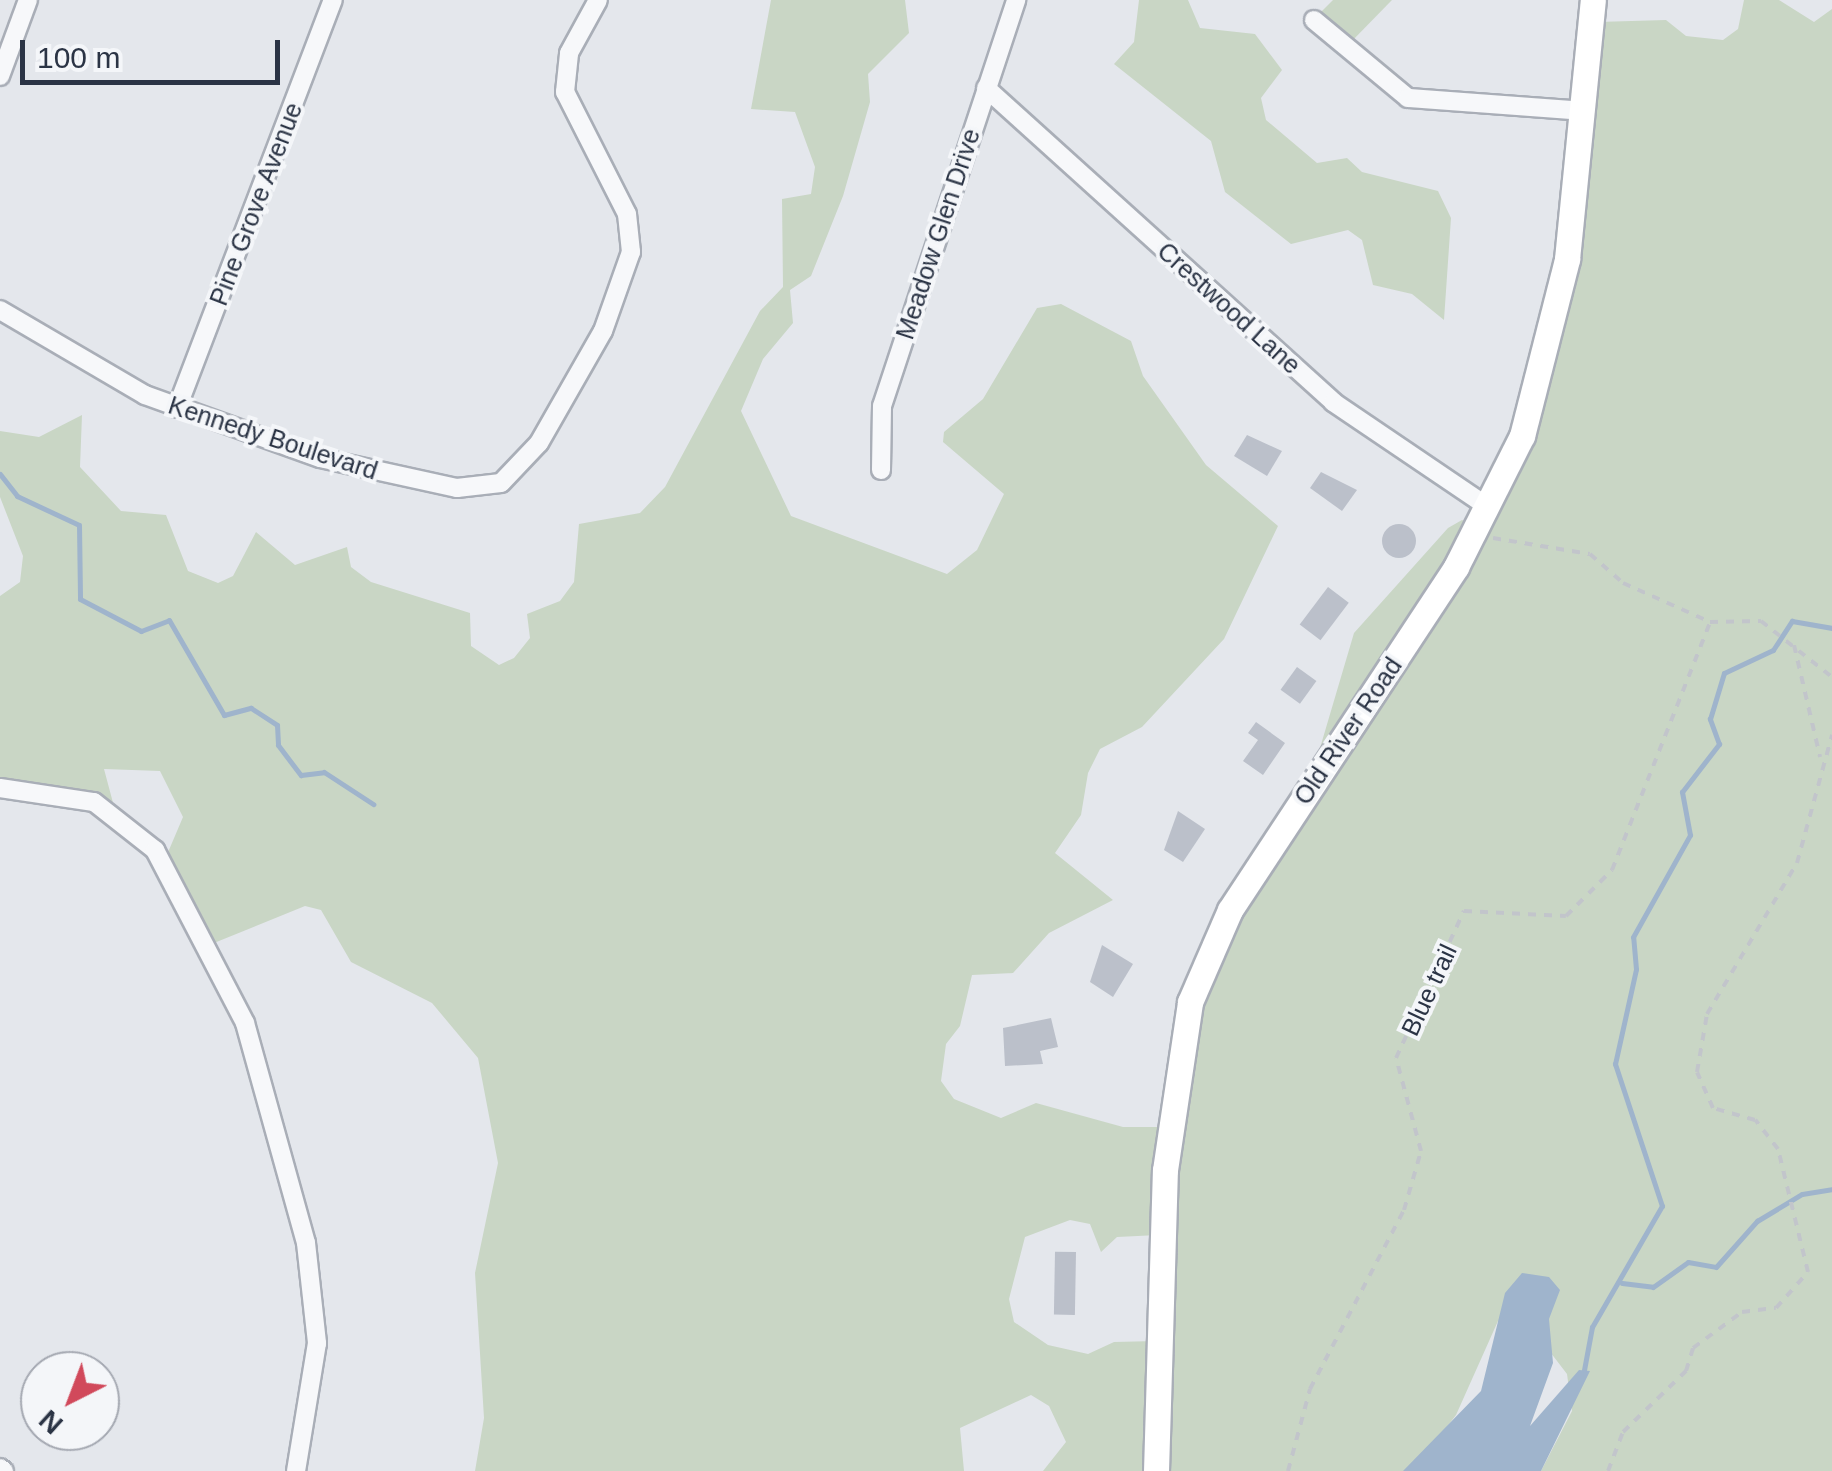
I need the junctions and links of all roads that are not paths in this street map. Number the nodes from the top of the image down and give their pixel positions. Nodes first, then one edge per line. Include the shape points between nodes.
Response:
1 (28, 0) edge
2 (332, 0) edge
3 (598, 0) edge
4 (1016, 0) edge
5 (1593, 0) edge
6 (1314, 20) dead end
7 (0, 76) edge
8 (986, 88) junction
9 (1583, 111) junction
10 (0, 310) edge
11 (177, 408) junction
12 (881, 470) dead end
13 (1483, 517) junction
14 (0, 788) edge
15 (296, 1471) edge
16 (1156, 1471) edge

1 - 7 street
2 - 11 street, Pine Grove Avenue
3 - 11 street, Kennedy Boulevard via 569,53 565,92 627,214 631,252 603,331 521,470 481,491 402,480
4 - 8 street, Meadow Glen Drive
5 - 9 main road, Old River Road
6 - 9 street via 1408,98
8 - 12 street, Meadow Glen Drive via 882,406
8 - 13 street, Crestwood Lane via 1333,402
9 - 13 main road, Old River Road via 1548,351
10 - 11 street, Kennedy Boulevard
13 - 16 main road, Old River Road via 1230,910 1198,976 1165,1170
14 - 15 street via 94,802 156,850 245,1023 281,1132 318,1343

